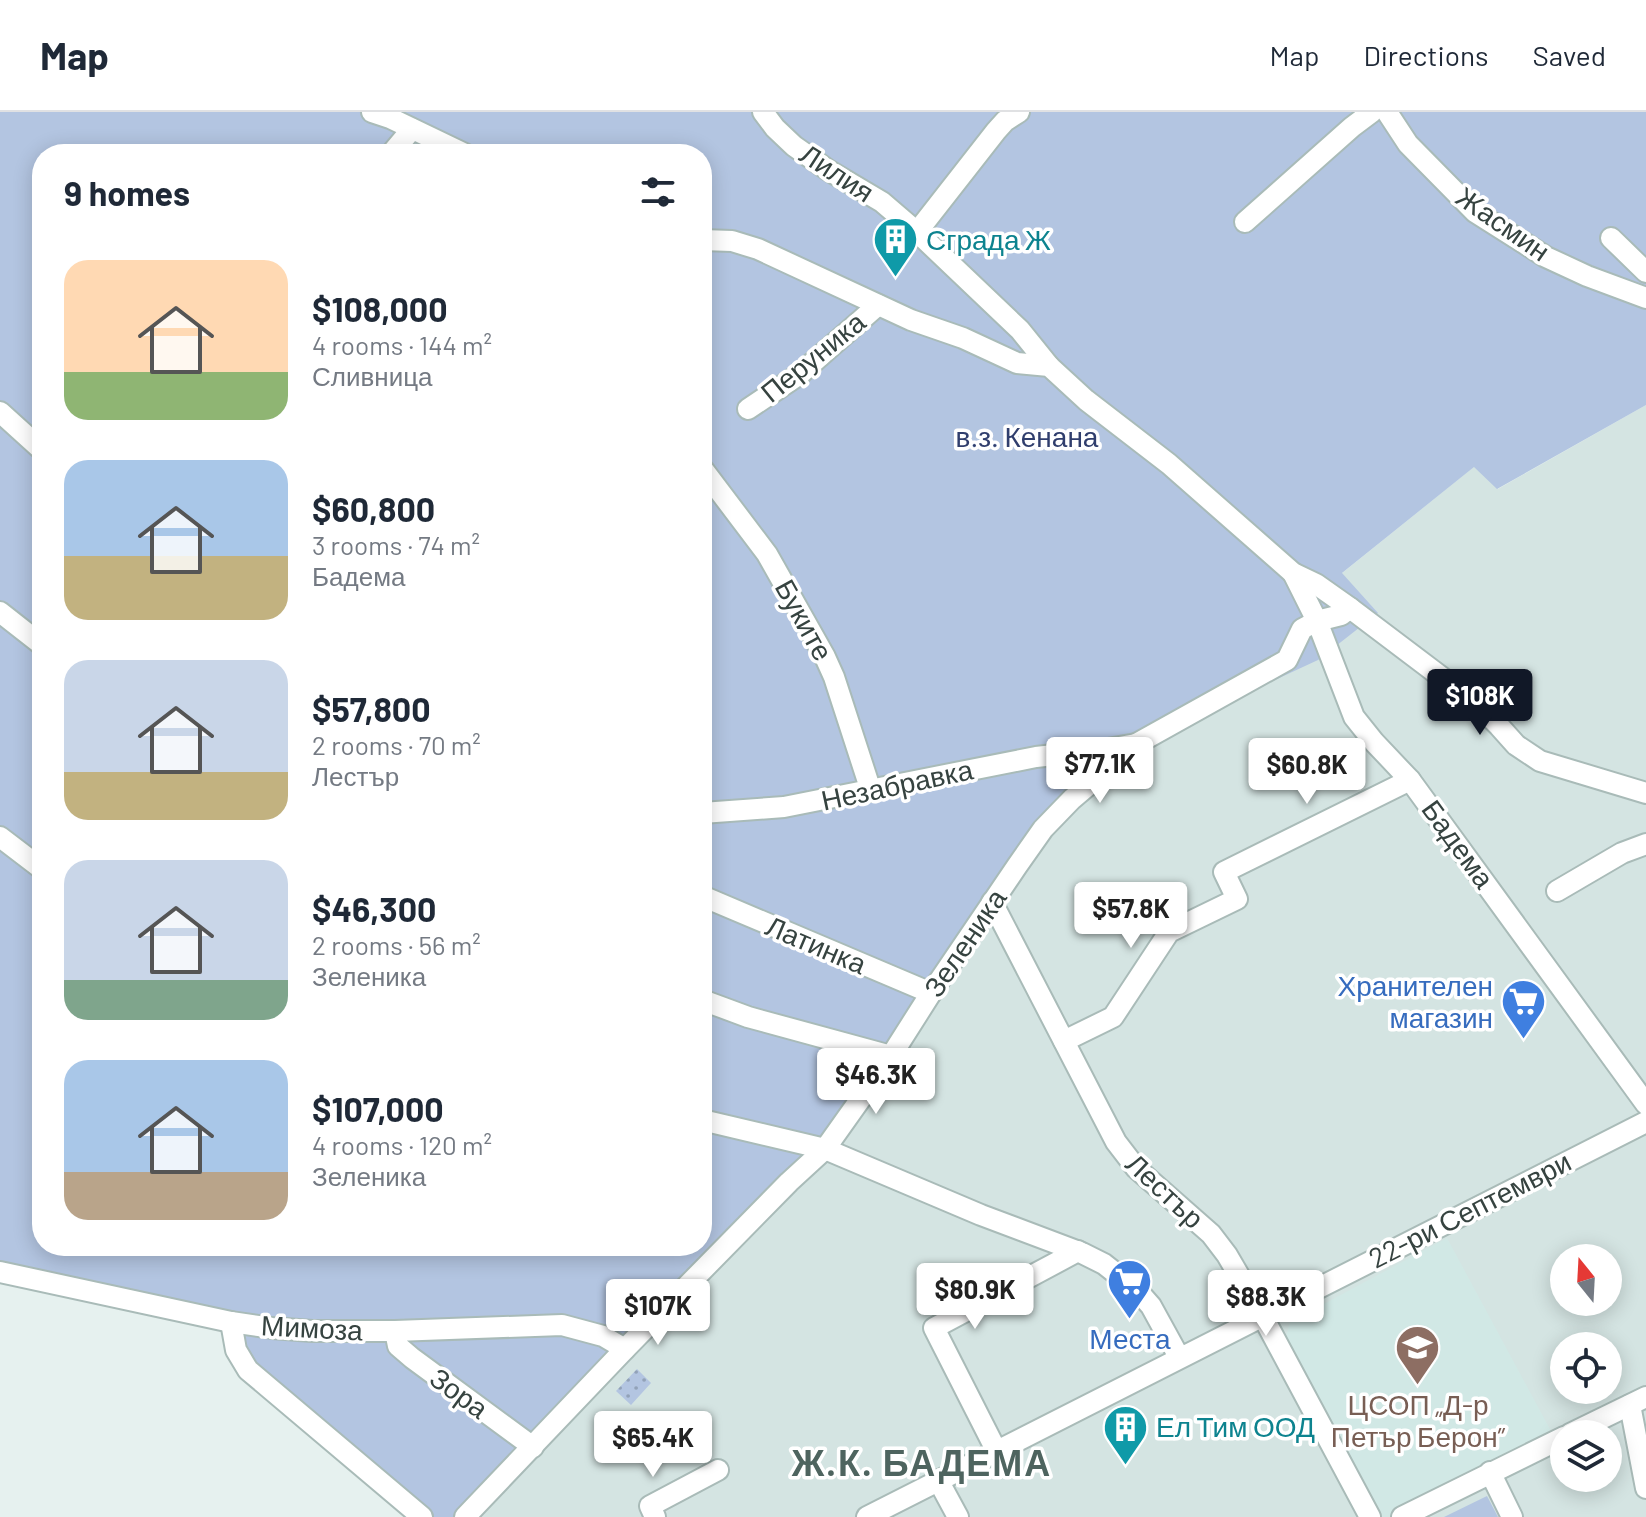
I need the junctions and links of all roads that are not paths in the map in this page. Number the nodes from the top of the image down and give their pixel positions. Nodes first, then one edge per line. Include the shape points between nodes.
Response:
1 (372, 112) edge
2 (763, 112) edge
3 (1019, 112) edge
4 (1372, 112) edge
5 (1387, 112) edge
6 (412, 129) junction
7 (399, 144) edge
8 (444, 144) edge
9 (1245, 222) dead end
10 (917, 232) junction
11 (1611, 238) dead end
12 (712, 240) edge
13 (1646, 272) edge
14 (1646, 298) edge
15 (878, 305) junction
16 (1049, 366) junction
17 (748, 409) dead end
18 (0, 412) edge
19 (32, 441) edge
20 (712, 481) edge
21 (1293, 573) junction
22 (1350, 608) junction
23 (0, 612) edge
24 (1317, 621) junction
25 (32, 637) edge
26 (1138, 743) junction
27 (1410, 780) junction
28 (871, 791) junction
29 (1646, 793) edge
30 (712, 812) edge
31 (0, 837) edge
32 (1646, 844) edge
33 (32, 861) edge
34 (1557, 891) dead end
35 (712, 900) edge
36 (992, 902) junction
37 (931, 993) junction
38 (712, 1004) edge
39 (1064, 1041) junction
40 (891, 1056) junction
41 (1646, 1104) edge
42 (712, 1122) edge
43 (1646, 1122) edge
44 (825, 1149) junction
45 (1078, 1251) junction
46 (0, 1272) edge
47 (1262, 1315) junction
48 (231, 1322) junction
49 (395, 1331) junction
50 (625, 1349) junction
51 (1179, 1357) junction
52 (1638, 1401) edge
53 (1599, 1420) edge
54 (1550, 1444) edge
55 (533, 1447) junction
56 (996, 1450) junction
57 (718, 1470) dead end
58 (1490, 1472) junction
59 (938, 1480) junction
60 (1646, 1488) edge
61 (422, 1517) edge
62 (465, 1517) edge
63 (655, 1517) edge
64 (867, 1517) edge
65 (958, 1517) edge
66 (1370, 1517) edge
67 (1402, 1517) edge
68 (1512, 1517) edge

1 - 6 street
2 - 10 street, Лилия via 794,146 882,202
3 - 10 street via 996,131
4 - 9 street
5 - 14 street, Жасмин via 1408,144 1475,212 1546,257
6 - 7 street
6 - 8 street
10 - 16 street, Лилия via 1020,330
11 - 13 street
12 - 15 street via 758,249
15 - 16 street via 1017,363
15 - 17 street, Перуника via 800,374
16 - 21 street, Лилия
18 - 19 street
20 - 28 street, Буките via 767,554 825,657
21 - 22 street
21 - 24 street, Бадема
22 - 24 street, Зеленика
22 - 29 street via 1477,704 1516,745 1540,761
23 - 25 street
24 - 26 street, Зеленика via 1302,629 1287,660
24 - 27 street, Бадема via 1354,717
26 - 28 street, Незабравка via 1036,757
26 - 36 street, Зеленика via 1043,829
27 - 39 street via 1224,872 1237,899 1169,932 1113,1017
27 - 41 street, Бадема
28 - 30 street, Незабравка via 784,807
31 - 33 street
32 - 34 street
35 - 37 street, Латинка
36 - 37 street, Зеленика
36 - 39 street, Лестър
37 - 40 street, Зеленика
38 - 40 street
39 - 47 street, Лестър via 1125,1157 1211,1234
40 - 44 street, Зеленика
42 - 44 street
43 - 47 street, 22-ри Септември
44 - 45 street
44 - 50 street, Зеленика
45 - 51 street via 1137,1290
45 - 56 street via 934,1328
46 - 48 street, Мимоза
47 - 51 street, 22-ри Септември
47 - 66 street, Лестър
48 - 49 street, Мимоза via 312,1331
48 - 61 street via 236,1350 248,1370
49 - 50 street, Мимоза via 562,1325 603,1336
49 - 55 street, Зора via 398,1346 412,1358
50 - 55 street, Зеленика
51 - 56 street, 22-ри Септември
52 - 53 street
52 - 60 street
54 - 58 street
55 - 62 street, Зеленика
56 - 59 street, 22-ри Септември
57 - 63 street via 650,1506
58 - 67 street
58 - 68 street
59 - 64 street, 22-ри Септември
59 - 65 street

